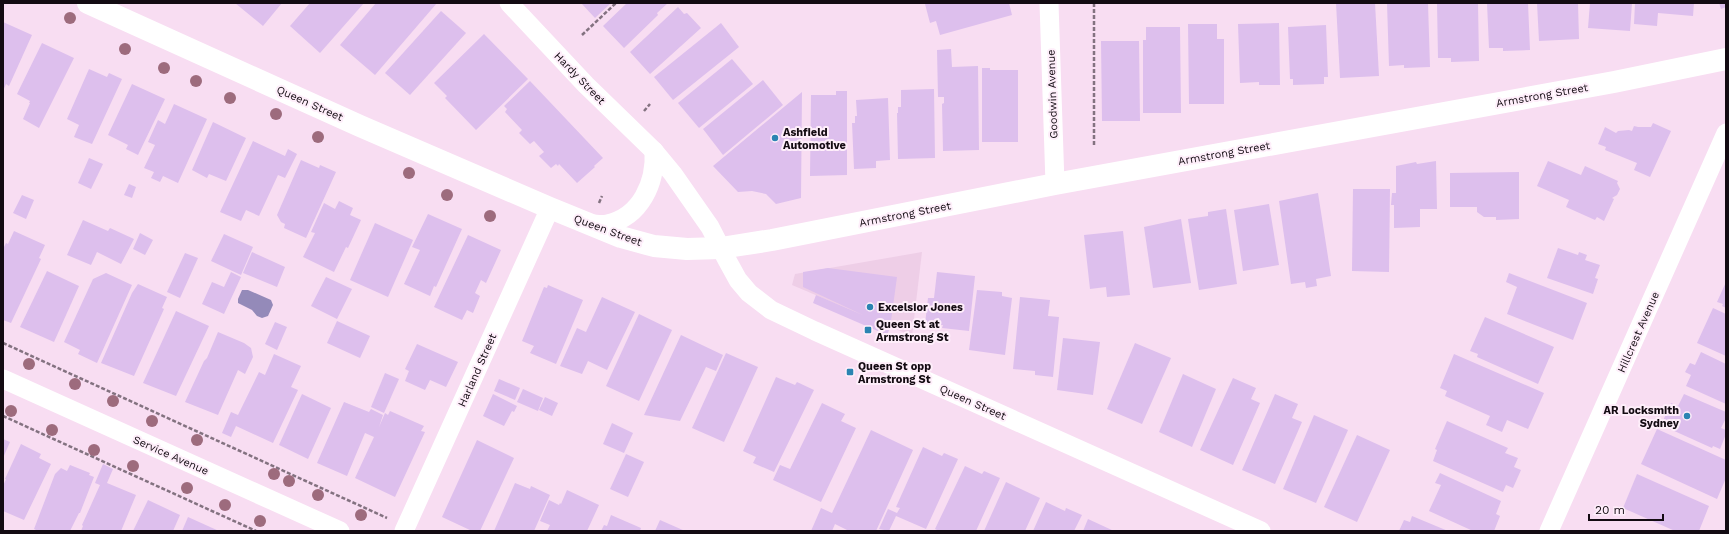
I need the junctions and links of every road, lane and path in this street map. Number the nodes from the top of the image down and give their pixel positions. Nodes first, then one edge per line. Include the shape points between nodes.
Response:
1 (88, 3) edge
2 (509, 3) edge
3 (616, 3) edge
4 (1049, 3) edge
5 (1094, 3) edge
6 (582, 35) dead end
7 (1726, 59) edge
8 (650, 104) dead end
9 (642, 113) dead end
10 (1726, 133) edge
11 (1094, 146) dead end
12 (654, 151) junction
13 (1055, 184) junction
14 (550, 208) junction
15 (591, 224) junction
16 (721, 248) junction
17 (3, 343) edge
18 (3, 379) edge
19 (3, 416) edge
20 (389, 519) dead end
21 (256, 531) edge
22 (340, 531) edge
23 (404, 531) edge
24 (1260, 531) edge
25 (1549, 531) edge

1 - 14 street, Queen Street via 360,126
2 - 12 street, Hardy Street via 586,85
3 - 6 path
4 - 13 street, Goodwin Avenue
5 - 11 path
7 - 13 street, Armstrong Street via 1614,82
8 - 9 path
10 - 25 street, Hillcrest Avenue
12 - 15 street via 655,164 649,188 634,210 607,224
12 - 16 street, Hardy Street via 691,198
13 - 16 street, Armstrong Street
14 - 15 street, Queen Street
14 - 23 street, Harland Street
15 - 16 street, Queen Street via 621,237 654,246 687,249
16 - 24 street, Queen Street via 738,280 749,293 771,310
17 - 20 path
18 - 22 street, Service Avenue
19 - 21 path

